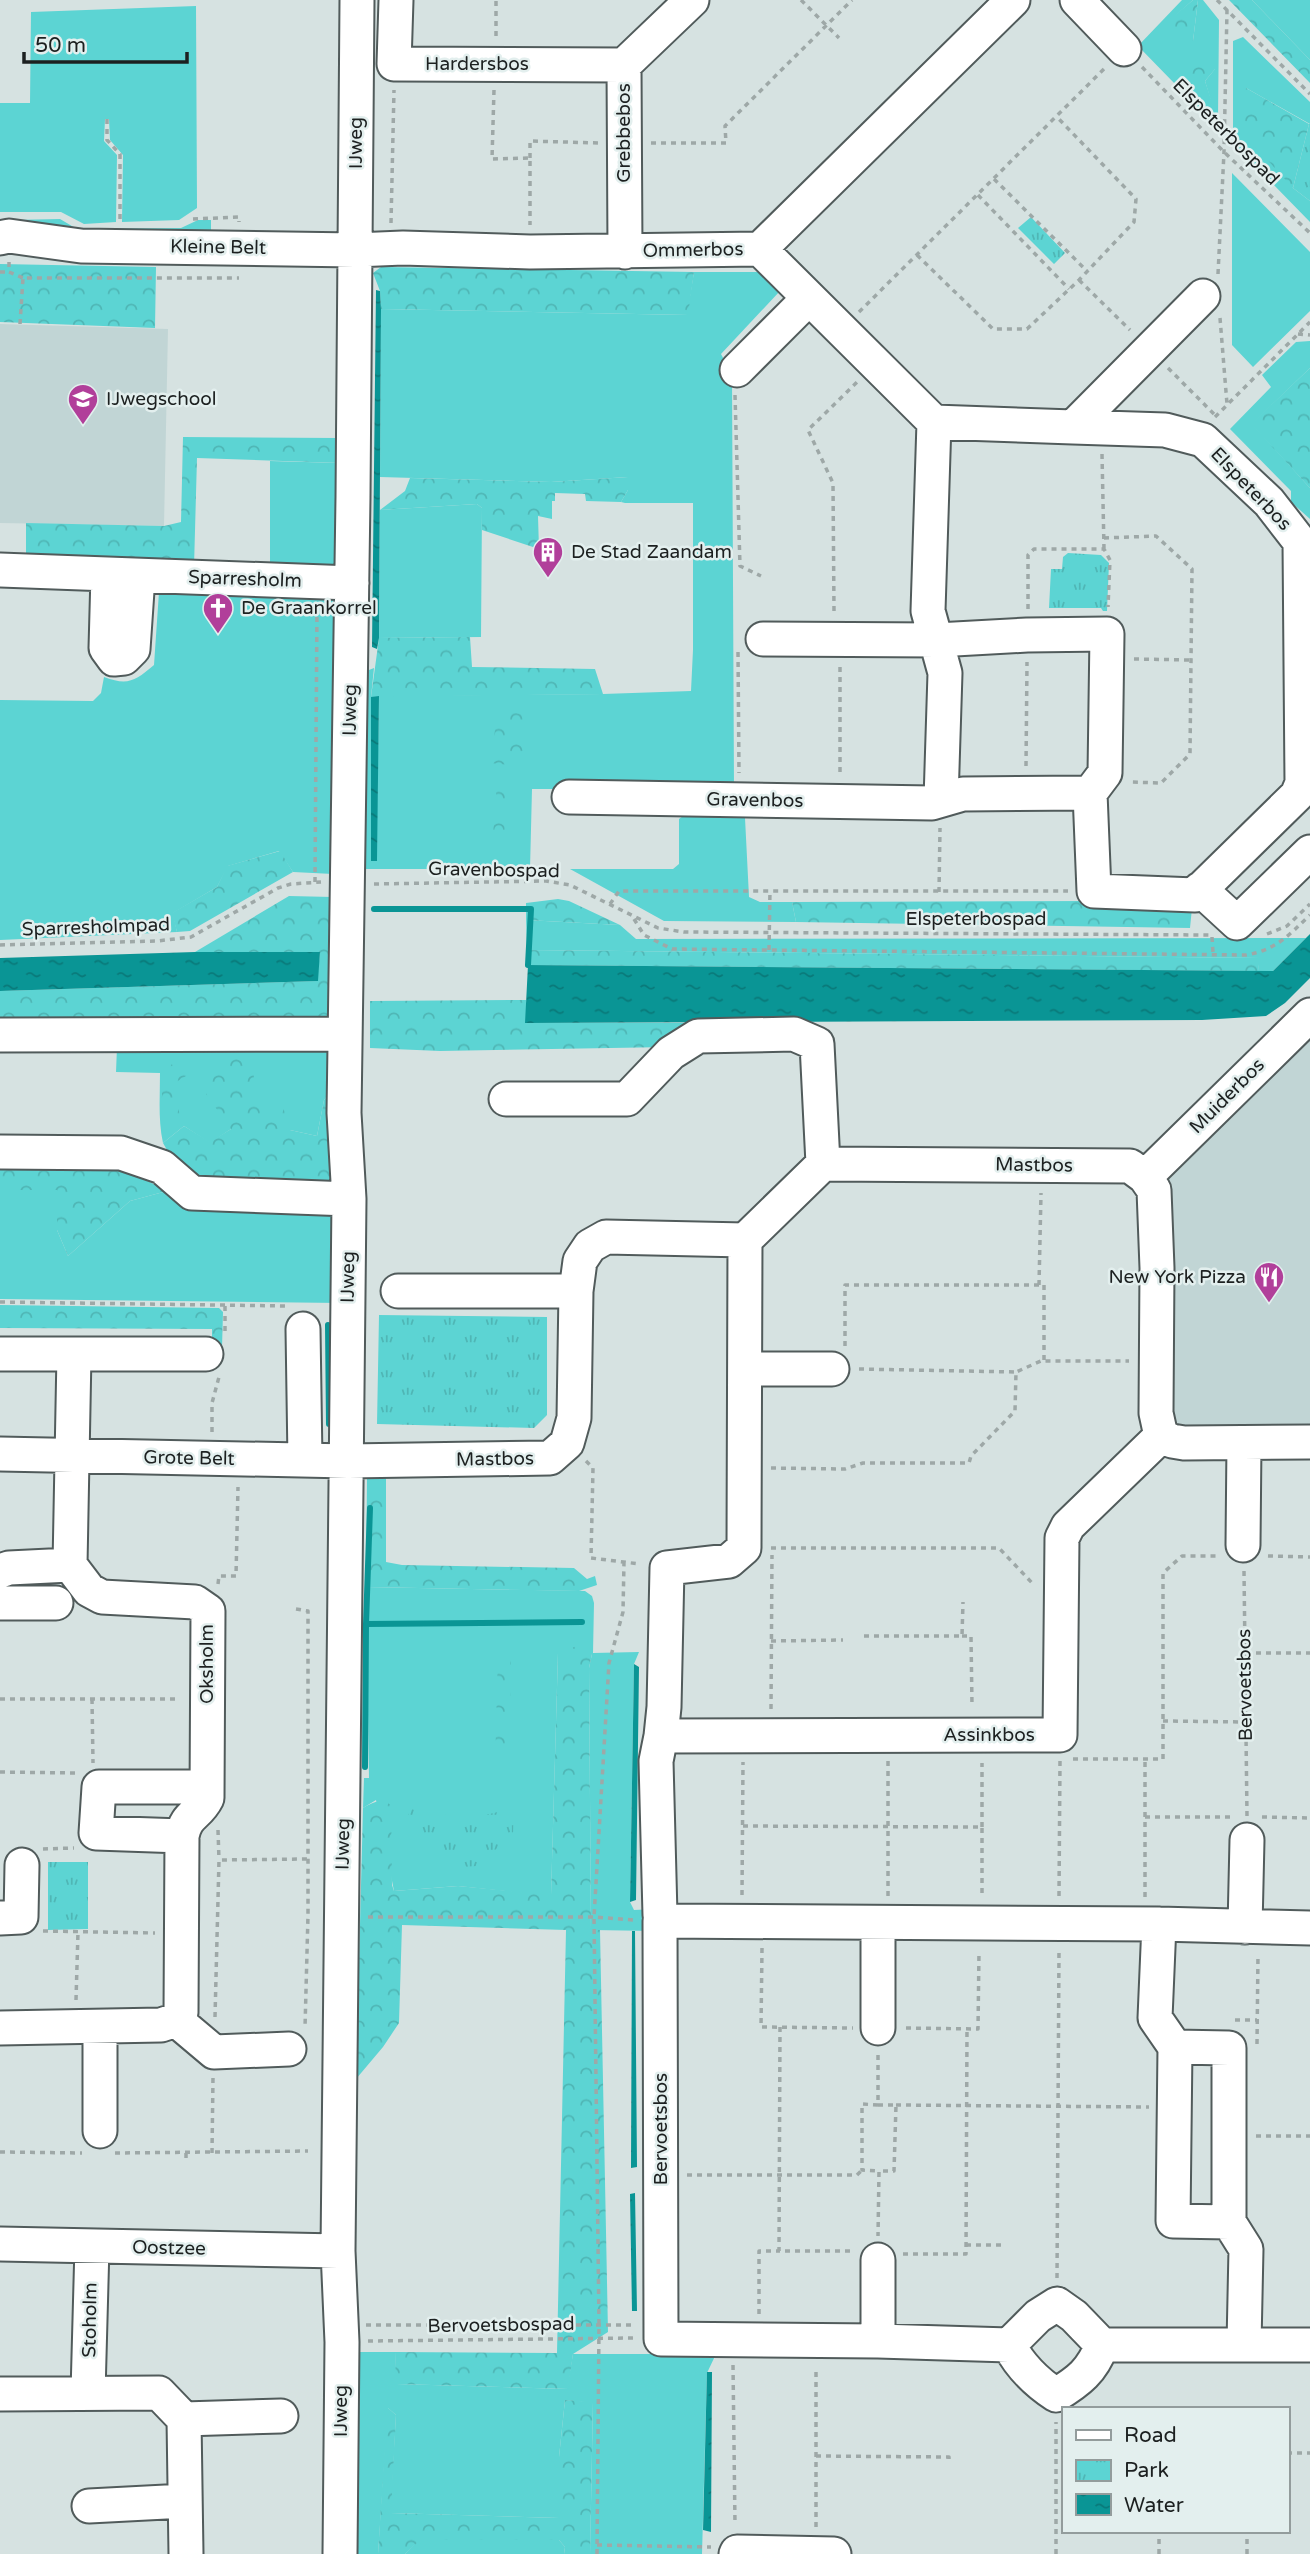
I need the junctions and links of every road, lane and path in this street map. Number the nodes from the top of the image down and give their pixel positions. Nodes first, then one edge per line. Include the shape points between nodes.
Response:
1 (356, 0) edge
2 (396, 0) edge
3 (496, 0) edge
4 (692, 0) edge
5 (801, 0) edge
6 (852, 0) edge
7 (1013, 0) edge
8 (1077, 0) edge
9 (1217, 0) edge
10 (1227, 10) junction
11 (827, 26) junction
12 (839, 38) dead end
13 (1124, 49) junction
14 (394, 64) junction
15 (495, 65) junction
16 (624, 65) junction
17 (1310, 94) edge
18 (1056, 116) junction
19 (107, 119) dead end
20 (625, 144) junction
21 (1224, 152) junction
22 (530, 158) junction
23 (994, 178) junction
24 (977, 195) junction
25 (121, 225) dead end
26 (1310, 233) edge
27 (0, 238) edge
28 (81, 246) junction
29 (391, 248) junction
30 (761, 249) junction
31 (355, 250) junction
32 (625, 252) junction
33 (530, 253) junction
34 (917, 255) junction
35 (4, 263) edge
36 (1087, 271) junction
37 (0, 272) edge
38 (239, 278) dead end
39 (1069, 289) junction
40 (809, 298) junction
41 (1211, 302) junction
42 (1310, 322) edge
43 (20, 324) dead end
44 (841, 330) junction
45 (1297, 334) junction
46 (1310, 335) edge
47 (874, 365) junction
48 (737, 370) joint
49 (1227, 404) junction
50 (934, 422) junction
51 (1087, 427) junction
52 (1194, 438) junction
53 (1104, 538) junction
54 (1104, 549) dead end
55 (0, 570) edge
56 (761, 576) dead end
57 (317, 580) junction
58 (352, 583) junction
59 (837, 638) junction
60 (763, 639) joint
61 (937, 640) junction
62 (1106, 659) junction
63 (1191, 660) junction
64 (1098, 783) junction
65 (569, 797) dead end
66 (739, 800) junction
67 (941, 800) junction
68 (841, 802) junction
69 (1304, 802) edge
70 (1310, 852) edge
71 (315, 882) junction
72 (347, 885) junction
73 (770, 890) junction
74 (1094, 891) junction
75 (939, 892) junction
76 (1198, 892) junction
77 (610, 904) junction
78 (1310, 904) edge
79 (1310, 915) edge
80 (633, 918) junction
81 (769, 933) junction
82 (1262, 934) dead end
83 (0, 945) edge
84 (769, 950) junction
85 (1213, 953) junction
86 (1310, 1015) edge
87 (345, 1034) junction
88 (0, 1035) edge
89 (506, 1100) dead end
90 (0, 1152) edge
91 (823, 1164) junction
92 (1041, 1166) junction
93 (1145, 1177) junction
94 (349, 1199) junction
95 (745, 1240) junction
96 (1039, 1285) junction
97 (398, 1291) dead end
98 (576, 1291) junction
99 (0, 1303) edge
100 (225, 1306) junction
101 (299, 1318) joint
102 (0, 1354) edge
103 (74, 1354) junction
104 (218, 1354) junction
105 (1044, 1361) junction
106 (1156, 1361) junction
107 (746, 1368) junction
108 (838, 1369) junction
109 (1016, 1372) junction
110 (212, 1436) dead end
111 (1161, 1436) junction
112 (1310, 1442) edge
113 (567, 1443) junction
114 (1244, 1443) junction
115 (0, 1454) edge
116 (73, 1455) junction
117 (239, 1459) junction
118 (305, 1460) junction
119 (348, 1461) junction
120 (745, 1468) junction
121 (1243, 1550) junction
122 (1310, 1557) edge
123 (624, 1562) junction
124 (70, 1565) junction
125 (667, 1567) junction
126 (0, 1571) edge
127 (218, 1588) dead end
128 (963, 1602) dead end
129 (0, 1603) edge
130 (56, 1603) dead end
131 (296, 1609) dead end
132 (1062, 1613) junction
133 (864, 1636) dead end
134 (962, 1636) junction
135 (843, 1640) dead end
136 (772, 1641) junction
137 (1245, 1653) junction
138 (1310, 1653) edge
139 (0, 1699) edge
140 (92, 1699) junction
141 (207, 1699) junction
142 (977, 1721) junction
143 (1163, 1721) junction
144 (1245, 1722) junction
145 (888, 1734) junction
146 (757, 1735) junction
147 (662, 1736) junction
148 (1060, 1747) junction
149 (1145, 1759) junction
150 (0, 1772) edge
151 (96, 1780) junction
152 (207, 1787) junction
153 (1145, 1817) junction
154 (1310, 1818) edge
155 (743, 1826) junction
156 (888, 1827) junction
157 (982, 1828) junction
158 (1247, 1828) junction
159 (96, 1833) junction
160 (182, 1836) junction
161 (28, 1857) joint
162 (308, 1859) junction
163 (660, 1914) joint
164 (11, 1917) edge
165 (342, 1917) junction
166 (594, 1917) junction
167 (752, 1922) junction
168 (883, 1923) junction
169 (981, 1924) junction
170 (1152, 1924) junction
171 (1058, 1925) junction
172 (1251, 1927) junction
173 (1310, 1928) edge
174 (78, 1932) junction
175 (181, 1933) junction
176 (176, 2020) junction
177 (0, 2028) edge
178 (88, 2028) junction
179 (780, 2028) junction
180 (878, 2028) junction
181 (968, 2029) junction
182 (1257, 2046) dead end
183 (1175, 2047) junction
184 (289, 2049) joint
185 (214, 2052) junction
186 (878, 2105) junction
187 (896, 2105) junction
188 (967, 2106) junction
189 (1058, 2107) junction
190 (1174, 2107) junction
191 (1229, 2136) junction
192 (1310, 2136) edge
193 (100, 2145) junction
194 (309, 2151) dead end
195 (0, 2152) edge
196 (212, 2152) junction
197 (186, 2153) junction
198 (186, 2162) dead end
199 (862, 2170) junction
200 (879, 2171) junction
201 (661, 2174) junction
202 (779, 2175) junction
203 (1229, 2222) junction
204 (0, 2244) edge
205 (966, 2245) junction
206 (1002, 2245) dead end
207 (92, 2246) junction
208 (338, 2251) junction
209 (779, 2251) junction
210 (878, 2255) junction
211 (1057, 2304) junction
212 (599, 2325) junction
213 (662, 2332) junction
214 (341, 2334) junction
215 (599, 2337) junction
216 (746, 2340) junction
217 (816, 2341) junction
218 (878, 2341) junction
219 (1244, 2344) junction
220 (1310, 2344) edge
221 (1009, 2345) junction
222 (1102, 2345) junction
223 (88, 2393) junction
224 (0, 2394) edge
225 (1056, 2395) junction
226 (281, 2416) dead end
227 (184, 2419) junction
228 (1289, 2453) edge
229 (1310, 2453) edge
230 (816, 2456) junction
231 (949, 2461) dead end
232 (185, 2501) junction
233 (89, 2506) dead end
234 (1055, 2521) junction
235 (1062, 2521) edge
236 (1159, 2533) edge
237 (1247, 2533) edge
238 (597, 2545) junction
239 (737, 2553) edge
240 (816, 2553) edge
241 (186, 2554) edge
242 (324, 2554) edge
243 (340, 2554) edge
244 (597, 2554) edge
245 (834, 2554) edge
246 (1056, 2554) edge
247 (1159, 2554) edge
248 (1247, 2554) edge

1 - 31 street, IJweg
2 - 14 street
3 - 15 path
4 - 16 street, Grebbebos
5 - 11 path
6 - 11 path
7 - 30 street, Ommerbos
8 - 13 street
9 - 10 path
10 - 17 path
10 - 21 path
11 - 12 path
11 - 20 path via 725,126 726,142
13 - 18 path
13 - 21 path, Elspeterbospad
14 - 15 street, Hardersbos
14 - 29 path
15 - 16 street, Hardersbos
15 - 22 path via 492,159
16 - 20 street, Grebbebos
18 - 23 path
18 - 36 path via 1136,199 1134,222
19 - 25 path via 107,140 120,154
20 - 22 path via 530,141
20 - 32 street, Grebbebos
21 - 26 path, Elspeterbospad
21 - 41 path via 1217,281
22 - 33 path
23 - 24 path
23 - 36 path
24 - 34 path
24 - 39 path
27 - 28 street, Kleine Belt
28 - 31 street, Kleine Belt
28 - 35 street, Kleine Belt via 9,255
29 - 31 street, Ommerbos
29 - 33 street, Ommerbos
30 - 32 street, Ommerbos
30 - 40 street
31 - 58 street, IJweg
32 - 33 street, Ommerbos
34 - 39 path via 993,329 1027,329
34 - 44 path
35 - 37 path
36 - 39 path
38 - 43 path via 23,278
40 - 44 street
40 - 48 street
41 - 49 path
41 - 51 street
42 - 45 path
44 - 47 street
45 - 46 path
45 - 49 path
47 - 50 street
47 - 59 path via 808,430 833,483
48 - 56 path via 740,566
49 - 52 path
50 - 51 street, Elspeterbos
50 - 61 street via 928,611
51 - 52 street, Elspeterbos via 1165,430
51 - 53 path
52 - 69 street, Elspeterbos via 1203,440 1269,502 1300,542
53 - 54 path
53 - 63 path via 1156,536 1192,569
55 - 57 street, Sparresholm
57 - 58 street, Sparresholm
57 - 71 path
58 - 72 street, IJweg
59 - 60 street
59 - 61 street
59 - 68 path
60 - 66 path via 738,643
61 - 62 street via 1107,634
61 - 67 street via 945,673
62 - 63 path
62 - 64 street
63 - 64 path via 1190,754 1161,783
64 - 67 street, Gravenbos via 963,794
64 - 74 street
65 - 66 street, Gravenbos
66 - 68 street, Gravenbos
67 - 68 street, Gravenbos
67 - 75 path
69 - 76 street, Elspeterbos
70 - 76 street via 1237,923
71 - 72 path, Sparresholmpad
71 - 83 path, Sparresholmpad via 278,888 191,937
72 - 77 path, Gravenbospad via 546,881 570,885
72 - 87 street, IJweg
73 - 75 path
73 - 77 path via 619,891
73 - 81 path
74 - 75 path
74 - 76 street
77 - 80 path, Gravenbospad
78 - 82 path via 1287,926
79 - 85 path via 1264,952
80 - 81 path, Elspeterbospad via 684,932
80 - 84 path via 643,934 672,949
81 - 84 path
81 - 85 path, Elspeterbospad via 1212,934
84 - 85 path
86 - 93 street, Muiderbos
87 - 88 street
87 - 94 street, IJweg
89 - 91 street via 627,1099 671,1053 698,1036 794,1034 817,1044
90 - 94 street via 121,1153 162,1167 192,1193
91 - 92 street, Mastbos
91 - 95 street
92 - 93 street, Mastbos via 1130,1166
92 - 96 path
93 - 106 street via 1154,1190
94 - 119 street, IJweg
95 - 98 street via 606,1237 590,1246 580,1261
95 - 107 street
96 - 105 path via 1044,1285
96 - 108 path via 845,1284
97 - 98 street
98 - 113 street via 574,1418
99 - 100 path
100 - 101 path
100 - 104 path
101 - 118 street
102 - 103 street
103 - 104 street
103 - 116 street
104 - 110 path
105 - 106 path
105 - 109 path
106 - 111 street
107 - 108 street
107 - 120 street
108 - 109 path
109 - 120 path via 1015,1411 969,1463
111 - 114 street via 1184,1443
111 - 132 street, Assinkbos via 1068,1526 1062,1538
112 - 114 street
113 - 119 street, Mastbos via 550,1458
113 - 123 path via 593,1468 591,1558
114 - 121 street
115 - 116 street, Grote Belt
116 - 117 street, Grote Belt
116 - 124 street
117 - 118 street, Grote Belt
117 - 127 path via 236,1576 219,1576
118 - 119 street, Grote Belt
119 - 165 street, IJweg
120 - 125 street via 744,1548 729,1561
121 - 122 path
121 - 137 path, Bervoetsbos
121 - 143 path via 1182,1556 1163,1573
123 - 125 path
123 - 166 path via 623,1612 609,1663
124 - 126 street
124 - 141 street, Oksholm via 89,1590 102,1597 195,1602 208,1611
125 - 147 street
128 - 134 path
129 - 130 street
131 - 162 path via 307,1611
132 - 136 path via 999,1548 772,1548
132 - 148 street, Assinkbos
133 - 134 path
134 - 142 path via 971,1636
135 - 136 path
136 - 146 path
137 - 138 path
137 - 144 path, Bervoetsbos
139 - 140 path
140 - 141 path
140 - 151 path
141 - 152 street, Oksholm
142 - 145 street, Assinkbos
142 - 148 street, Assinkbos
142 - 157 path
143 - 144 path
143 - 149 path via 1163,1759
144 - 158 path, Bervoetsbos
145 - 146 street, Assinkbos
145 - 156 path
146 - 147 street, Assinkbos
146 - 155 path
147 - 163 street via 656,1762
148 - 149 path
148 - 171 path
149 - 153 path
150 - 151 path
151 - 152 street
151 - 159 street
152 - 160 street, Oksholm via 203,1806 185,1822
153 - 158 path
153 - 170 path
154 - 158 path
155 - 156 path
155 - 167 path
156 - 157 path
156 - 168 path
157 - 169 path
158 - 172 street
159 - 160 street
159 - 161 path via 88,1847
160 - 175 street
161 - 164 street
162 - 184 path via 305,2049
162 - 185 path via 219,1860
163 - 166 path via 633,1920
164 - 174 path via 33,1931
165 - 166 path
165 - 208 street, IJweg
166 - 212 path
167 - 168 street, Bervoetsbos
167 - 179 path via 761,2028
167 - 201 street, Bervoetsbos via 660,1921
168 - 169 street, Bervoetsbos
168 - 180 street
169 - 171 street, Bervoetsbos
169 - 181 path via 978,2029
170 - 171 street, Bervoetsbos
170 - 172 street, Bervoetsbos
170 - 183 street via 1155,2018
171 - 189 path
172 - 173 street, Bervoetsbos
172 - 182 path
174 - 175 path
174 - 178 path
175 - 176 street via 181,2013
176 - 178 street via 161,2025
176 - 185 street
177 - 178 street
178 - 193 street
179 - 180 path
179 - 202 path
180 - 181 path
180 - 186 path
181 - 188 path
183 - 190 street
183 - 191 street via 1229,2048
184 - 185 street
185 - 196 path
186 - 187 path
186 - 199 path via 862,2104
187 - 188 path
187 - 200 path via 894,2171
188 - 189 path
188 - 205 path
189 - 190 path
189 - 211 path
190 - 203 street via 1173,2221
191 - 192 path
191 - 203 street
193 - 195 path
193 - 197 path
194 - 196 path
196 - 197 path
197 - 198 path
199 - 200 path
199 - 202 path via 857,2175
200 - 210 path
201 - 202 path
201 - 213 street, Bervoetsbos
202 - 209 path
203 - 219 street via 1245,2249
204 - 207 street, Oostzee
205 - 206 path
205 - 210 path via 966,2254
207 - 208 street, Oostzee
207 - 223 street, Stoholm
208 - 214 street, IJweg
209 - 210 path
209 - 216 path via 759,2251
210 - 218 street
211 - 221 street
211 - 222 street
212 - 213 path
212 - 214 path
212 - 215 path
213 - 215 path, Bervoetsbospad
213 - 216 street
214 - 215 path, Bervoetsbospad
214 - 243 street, IJweg
215 - 238 path
216 - 217 street
216 - 239 path
217 - 218 street
217 - 230 path
218 - 221 street
219 - 220 street
219 - 222 street
221 - 225 street via 1017,2360
222 - 225 street via 1094,2365
223 - 224 street
223 - 227 street via 159,2393
225 - 234 path
226 - 227 street
227 - 232 street
228 - 229 path
230 - 231 path via 949,2457
230 - 240 path
232 - 233 street
232 - 241 street
234 - 235 path
234 - 246 path
236 - 247 path
237 - 248 path
238 - 239 path via 728,2547
238 - 244 path
239 - 240 street
240 - 245 street
242 - 243 street

